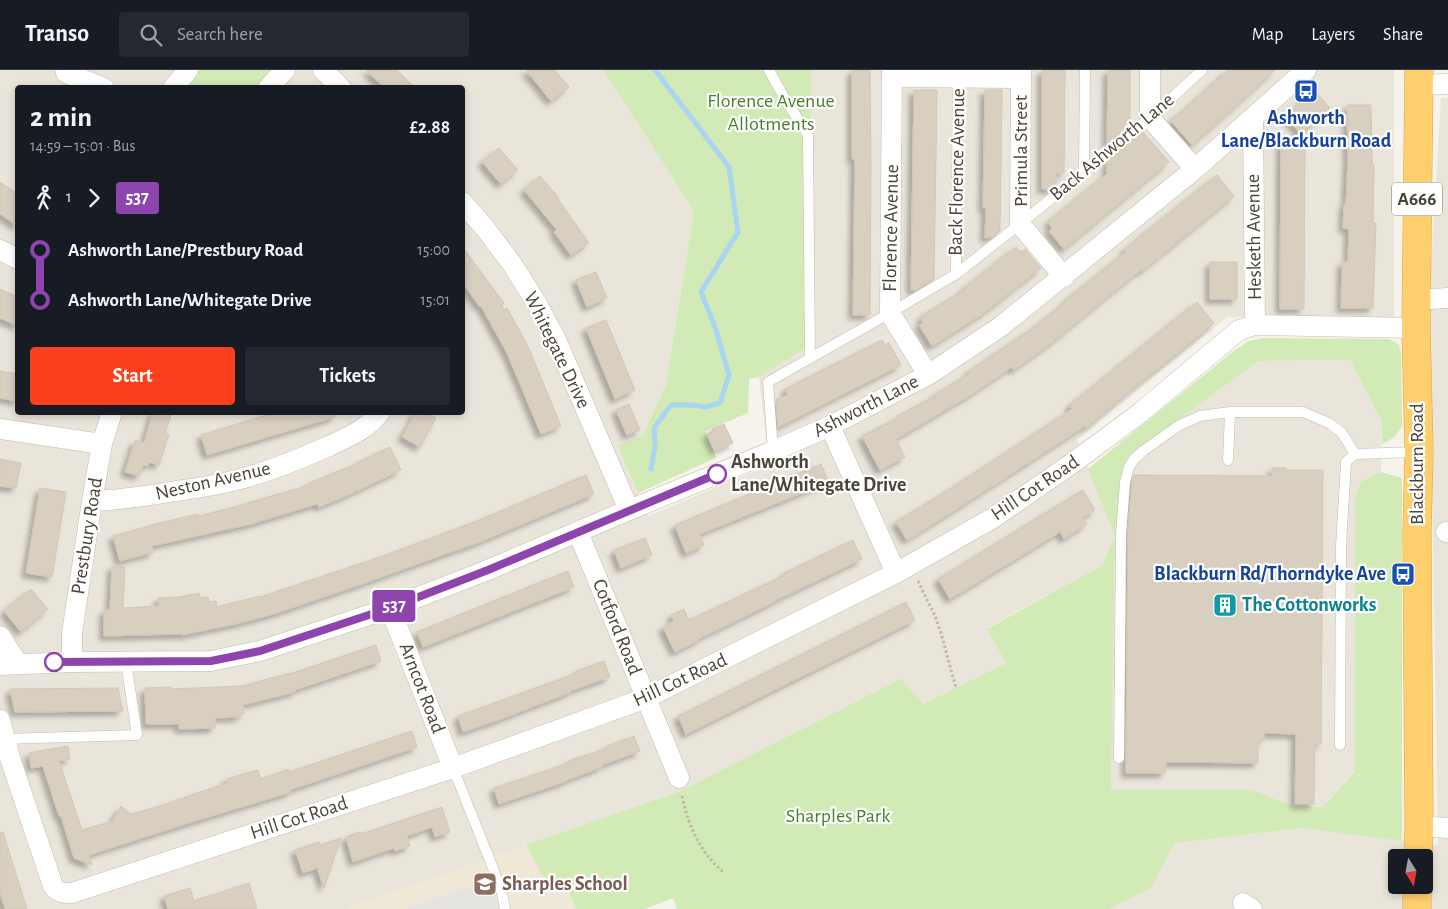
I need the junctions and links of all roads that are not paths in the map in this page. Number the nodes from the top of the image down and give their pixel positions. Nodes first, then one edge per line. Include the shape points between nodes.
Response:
1 (188, 70) edge
2 (285, 70) edge
3 (323, 70) edge
4 (770, 70) edge
5 (1085, 70) edge
6 (1150, 70) edge
7 (1202, 70) edge
8 (1306, 70) edge
9 (892, 74) edge
10 (958, 74) edge
11 (1021, 74) edge
12 (65, 77) edge
13 (1419, 77) edge
14 (1448, 84) edge
15 (93, 85) edge
16 (176, 85) edge
17 (271, 85) edge
18 (338, 85) edge
19 (1150, 118) junction
20 (1253, 118) junction
21 (1195, 169) junction
22 (1084, 170) junction
23 (465, 205) edge
24 (1020, 224) junction
25 (0, 250) edge
26 (15, 258) edge
27 (956, 274) junction
28 (1064, 277) junction
29 (1448, 298) edge
30 (1416, 300) junction
31 (890, 313) junction
32 (1255, 325) junction
33 (1416, 328) junction
34 (810, 358) junction
35 (928, 375) junction
36 (1230, 412) junction
37 (111, 415) edge
38 (377, 415) edge
39 (830, 426) junction
40 (0, 428) edge
41 (102, 444) junction
42 (773, 451) junction
43 (1419, 452) junction
44 (1355, 454) junction
45 (1228, 460) dead end
46 (92, 501) junction
47 (630, 510) junction
48 (578, 532) junction
49 (903, 569) junction
50 (390, 608) junction
51 (0, 636) edge
52 (72, 662) junction
53 (126, 662) junction
54 (9, 664) edge
55 (646, 698) junction
56 (2, 733) edge
57 (1340, 745) dead end
58 (1119, 758) dead end
59 (453, 768) junction
60 (680, 778) road end
61 (1419, 826) junction
62 (1448, 828) edge
63 (1418, 849) edge
64 (1417, 894) edge
65 (505, 909) edge
66 (1416, 909) edge

1 - 16 street
2 - 17 street
3 - 18 street
4 - 34 lane via 808,135
5 - 22 lane
6 - 19 street
7 - 19 lane, Back Ashworth Lane
8 - 20 street, Ashworth Lane
9 - 10 street
9 - 31 street, Florence Avenue
10 - 11 street
10 - 27 lane, Back Florence Avenue
11 - 24 street, Primula Street
12 - 15 street
13 - 14 street
13 - 30 highway, Blackburn Road / A666
19 - 21 street
19 - 22 lane, Back Ashworth Lane
20 - 21 street, Ashworth Lane
20 - 32 street, Hesketh Avenue
21 - 28 street, Ashworth Lane
22 - 24 lane, Back Ashworth Lane
23 - 47 street, Whitegate Drive via 512,264 558,342
24 - 27 lane, Back Ashworth Lane
24 - 28 street, Primula Street
25 - 26 street
27 - 31 lane, Back Ashworth Lane
28 - 35 street, Ashworth Lane via 1000,327
29 - 30 street
30 - 33 highway, Blackburn Road / A666
31 - 34 lane, Back Ashworth Lane
31 - 35 street, Florence Avenue
32 - 33 street, Hill Cot Road
32 - 49 street, Hill Cot Road via 1239,330 1140,413 1074,462 993,518
33 - 43 highway, Blackburn Road / A666
34 - 42 lane, Back Ashworth Lane via 768,382
35 - 39 street, Ashworth Lane
36 - 44 lane via 1304,412 1336,428
36 - 45 lane
36 - 58 lane via 1200,416 1178,426 1143,451 1128,467 1121,534
37 - 41 street, Prestbury Road
38 - 46 street, Neston Avenue via 352,436 272,470 238,480 124,500
39 - 42 street, Ashworth Lane
39 - 49 street
40 - 41 street
41 - 46 street, Prestbury Road
42 - 47 street, Ashworth Lane
43 - 44 lane
43 - 61 highway, Blackburn Road / A666
44 - 57 lane via 1346,462 1341,546
46 - 52 street, Prestbury Road via 72,633
47 - 48 street, Ashworth Lane
48 - 50 street, Ashworth Lane
48 - 55 street, Cotford Road
49 - 55 street, Hill Cot Road
50 - 53 street, Ashworth Lane via 260,651 211,661
50 - 59 street, Arncot Road
51 - 54 street
52 - 53 street, Ashworth Lane
52 - 54 street, Ashworth Lane
53 - 56 lane via 137,735
55 - 59 street, Hill Cot Road
55 - 60 street, Cotford Road
56 - 59 street, Hill Cot Road via 53,886 66,894
59 - 65 lane via 502,893
61 - 62 street
61 - 63 highway, Blackburn Road / A666
64 - 66 highway

